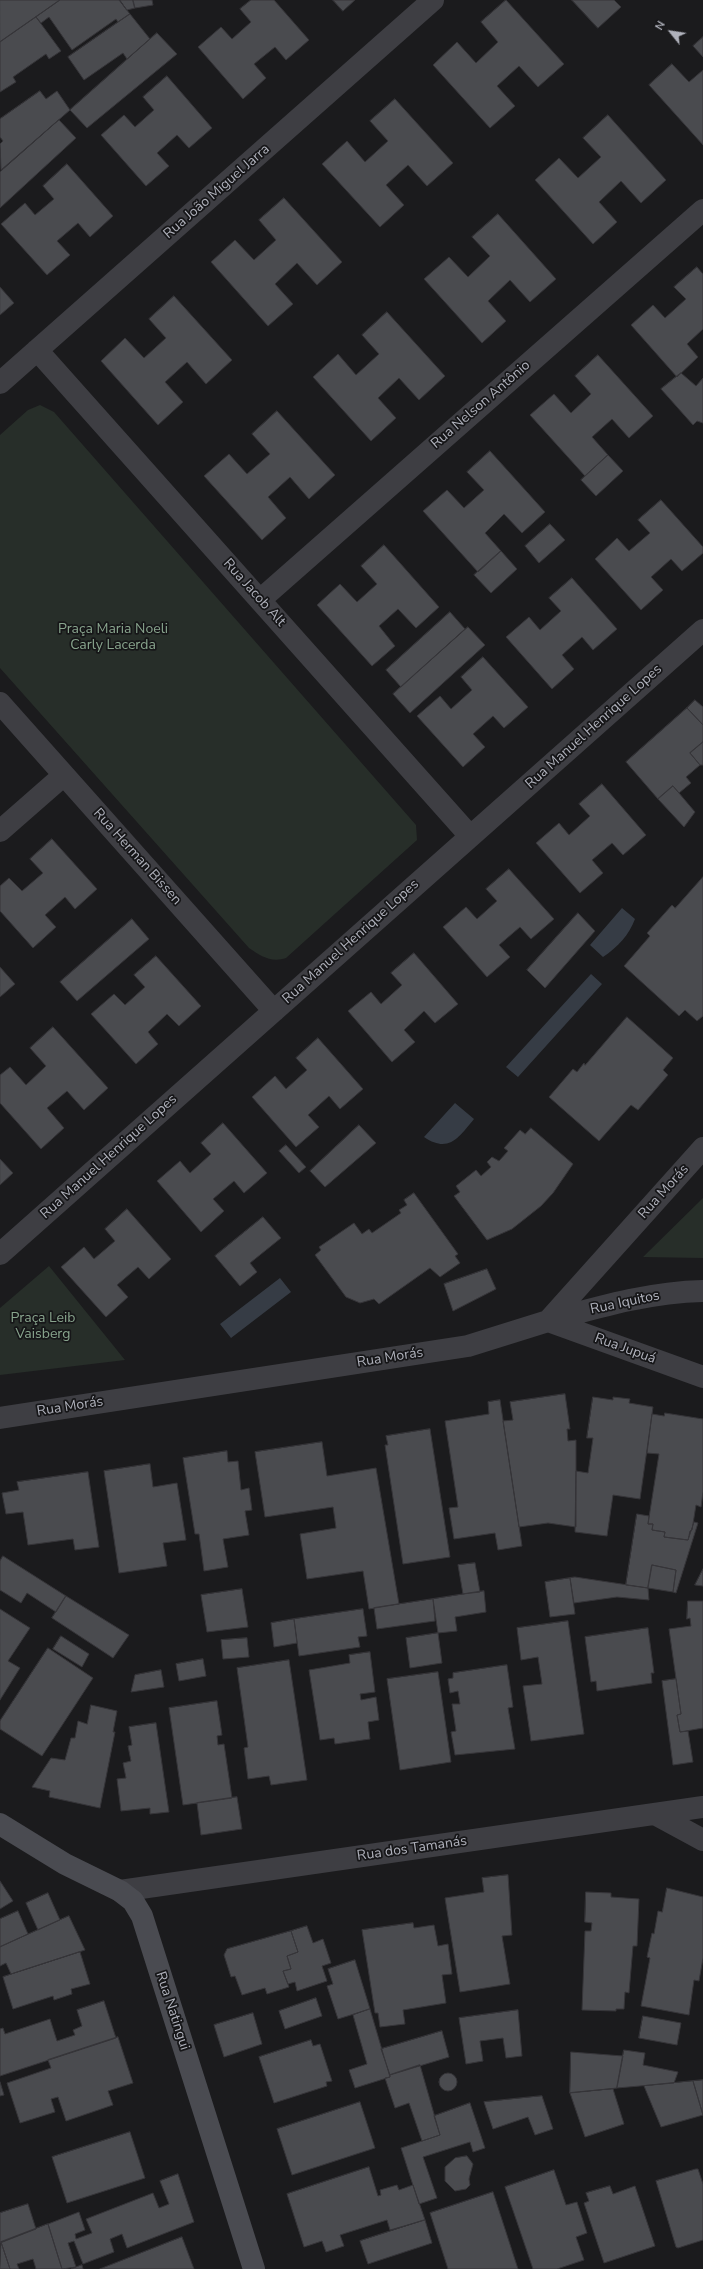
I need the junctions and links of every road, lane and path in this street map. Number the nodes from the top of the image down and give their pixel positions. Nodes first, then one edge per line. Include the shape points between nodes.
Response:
1 (433, 0) edge
2 (703, 210) edge
3 (37, 350) junction
4 (0, 383) edge
5 (260, 600) junction
6 (703, 630) edge
7 (0, 703) edge
8 (64, 775) junction
9 (0, 832) edge
10 (470, 836) junction
11 (274, 1011) junction
12 (703, 1148) edge
13 (0, 1254) edge
14 (703, 1291) edge
15 (548, 1321) junction
16 (703, 1377) edge
17 (0, 1418) edge
18 (703, 1807) edge
19 (655, 1814) junction
20 (0, 1824) edge
21 (703, 1840) edge
22 (120, 1891) junction
23 (254, 2269) edge

1 - 3 street, Rua João Miguel Jarra
2 - 5 street, Rua Nelson Antônio
3 - 4 street, Rua João Miguel Jarra
3 - 5 street, Rua Jacob Alt
5 - 10 street, Rua Jacob Alt
6 - 10 street, Rua Manuel Henrique Lopes
7 - 8 street, Rua Herman Bissen
8 - 9 street
8 - 11 street, Rua Herman Bissen
10 - 11 street, Rua Manuel Henrique Lopes
11 - 13 street, Rua Manuel Henrique Lopes
12 - 15 street, Rua Morás
14 - 15 street, Rua Iquitos via 683,1291 619,1302
15 - 16 street, Rua Jupuá
15 - 17 street, Rua Morás via 468,1346
18 - 19 street, Rua dos Tamanás
19 - 21 street
19 - 22 street, Rua dos Tamanás
20 - 22 street, Rua Natingui via 65,1864
22 - 23 street, Rua Natingui via 132,1901 142,1916

